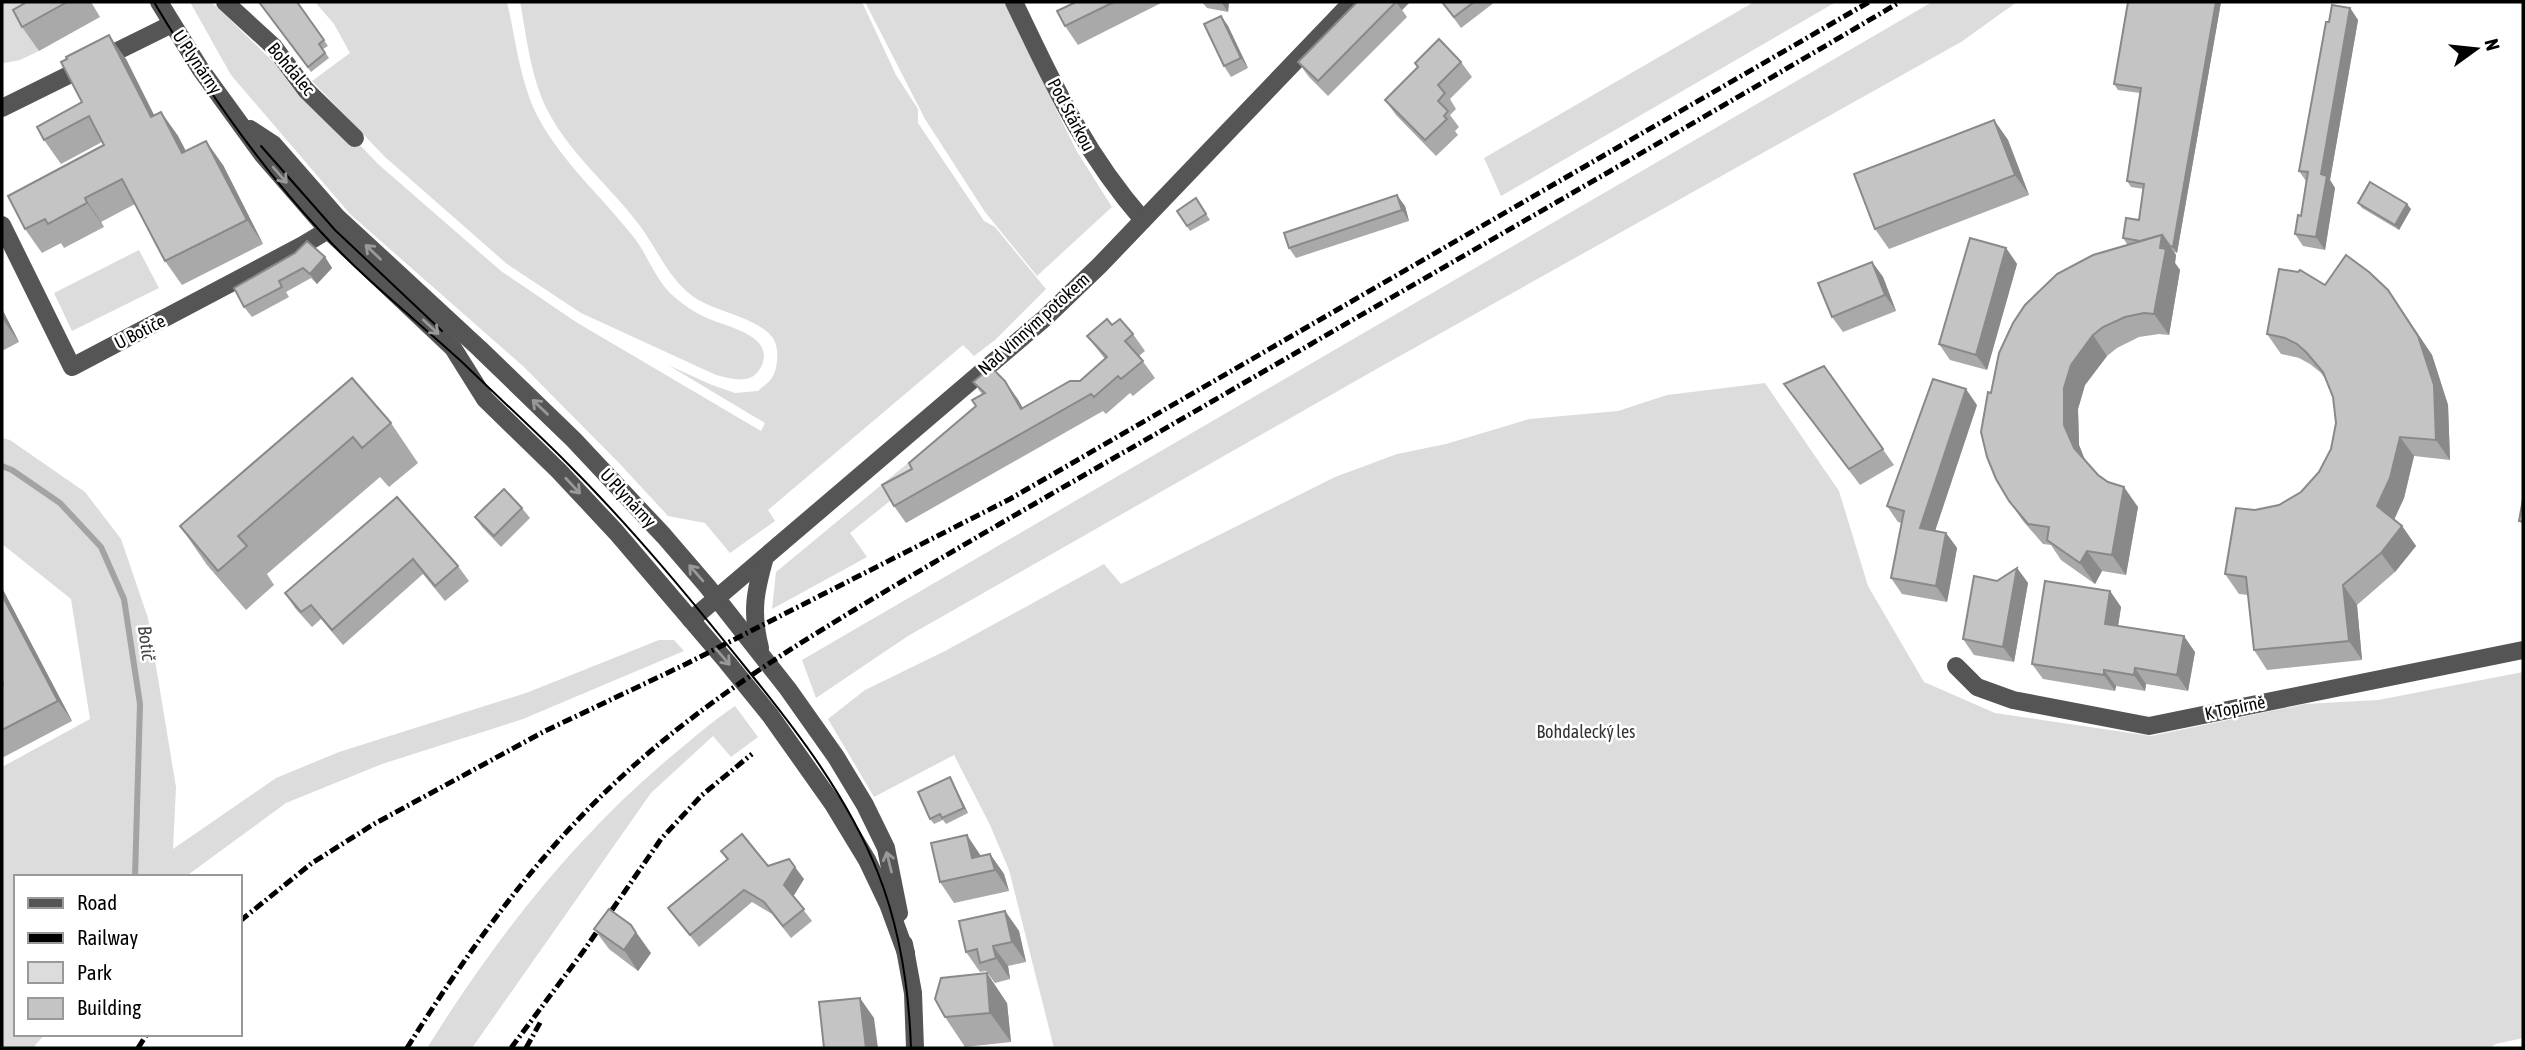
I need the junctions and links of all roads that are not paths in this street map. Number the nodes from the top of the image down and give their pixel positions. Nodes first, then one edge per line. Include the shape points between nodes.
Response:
1 (159, 2) edge
2 (225, 2) edge
3 (1014, 2) edge
4 (1352, 2) edge
5 (172, 24) junction
6 (2, 108) edge
7 (238, 121) junction
8 (355, 138) dead end
9 (1143, 220) junction
10 (2, 225) edge
11 (328, 230) junction
12 (6, 246) edge
13 (765, 557) junction
14 (717, 598) junction
15 (691, 620) junction
16 (2523, 650) edge
17 (762, 654) junction
18 (1956, 666) dead end
19 (906, 953) junction
20 (915, 1048) edge

1 - 5 street, U Plynárny
2 - 8 street, Bohdalec via 274,47 306,90
3 - 9 street, Pod Stárkou via 1081,137
4 - 9 street, Nad Vinným potokem
5 - 6 street
5 - 7 street, U Plynárny
7 -> 11 street, U Plynárny
14 -> 7 street, U Plynárny via 574,440 336,216 273,144
9 - 13 street, Nad Vinným potokem via 1045,318
10 - 12 street, U Botiče
11 - 12 street, U Botiče via 72,367
11 -> 15 street, U Plynárny via 453,348 485,399 616,532
13 - 14 street, Nad Vinným potokem
13 - 17 street via 753,622
14 - 15 street, Nad Vinným potokem
14 - 17 street, U Plynárny
15 -> 19 street, U Plynárny via 770,715 834,804 867,860
16 - 18 street, K Topírně via 2149,726 2013,700 1978,687
19 -> 17 street, U Plynárny via 881,837 836,757
19 - 20 street, U Plynárny

